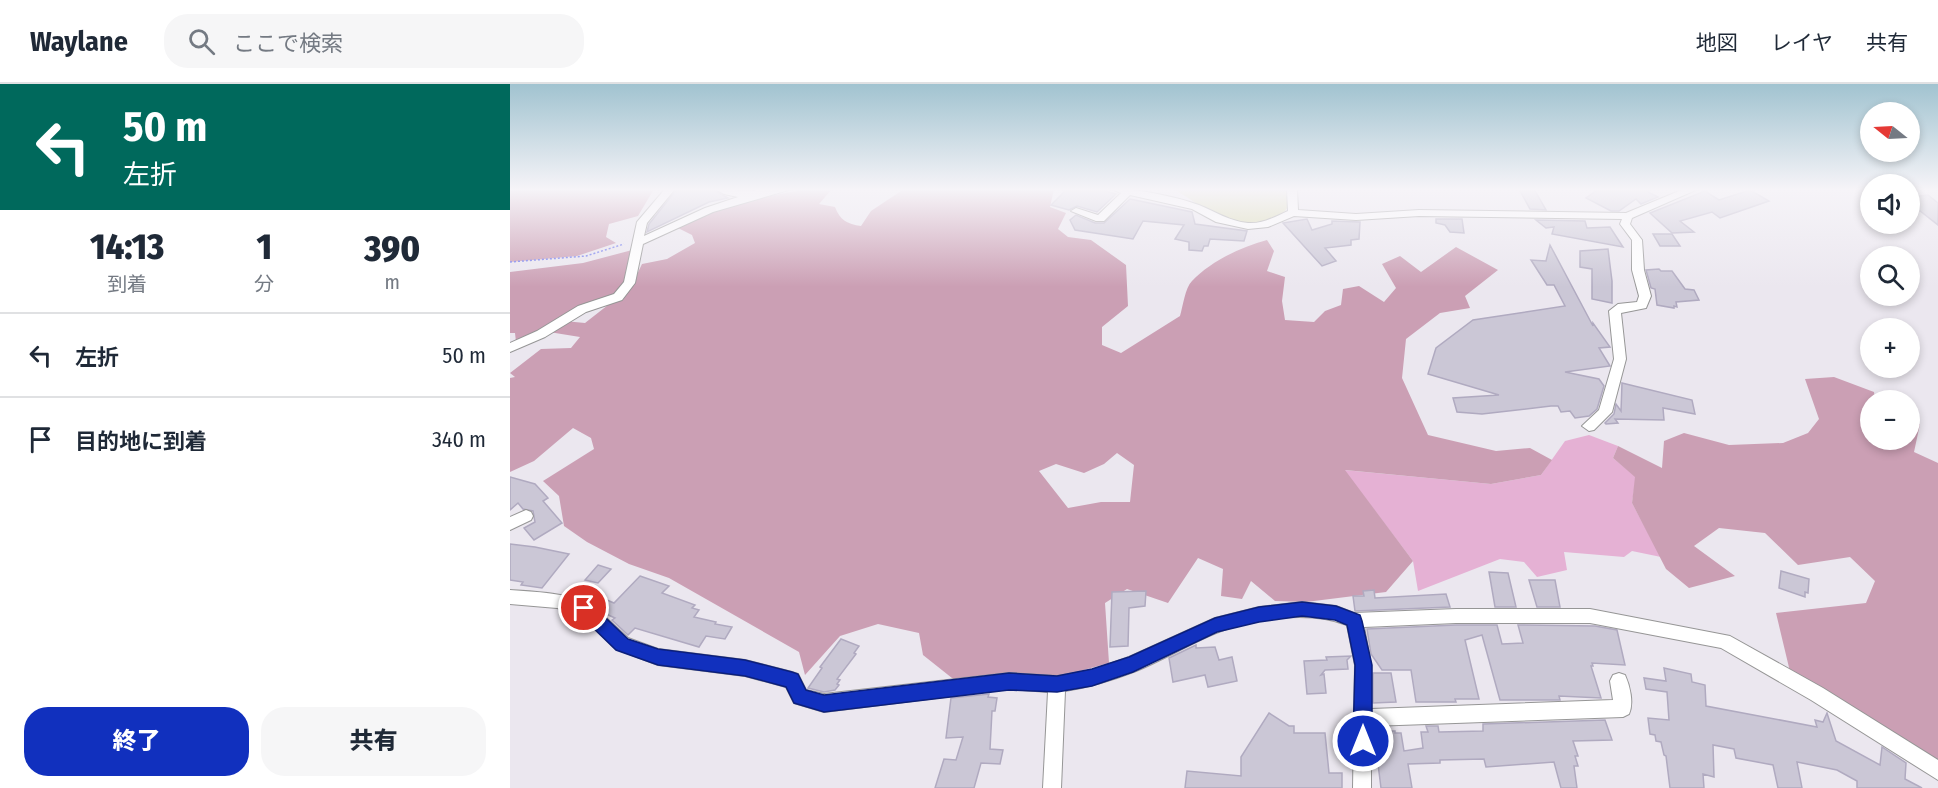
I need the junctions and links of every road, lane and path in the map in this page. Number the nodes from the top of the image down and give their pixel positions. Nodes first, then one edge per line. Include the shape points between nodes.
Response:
1 (642, 222) edge
2 (685, 222) edge
3 (1229, 222) edge
4 (1272, 222) edge
5 (1626, 222) edge
6 (639, 242) junction
7 (510, 262) edge
8 (510, 348) edge
9 (1589, 426) dead end
10 (526, 516) dead end
11 (510, 524) edge
12 (510, 597) edge
13 (1354, 621) junction
14 (1619, 681) dead end
15 (1057, 684) junction
16 (1363, 718) junction
17 (1938, 771) edge
18 (1052, 788) edge
19 (1362, 788) edge

1 - 6 street
2 - 6 street
3 - 4 street via 1248,226
5 - 9 street via 1637,240 1638,270 1646,296 1642,305 1616,311 1619,365 1605,412
6 - 7 path via 586,256
6 - 8 street via 629,283 618,297 582,309
10 - 11 street
12 - 15 street via 584,608 622,645 658,657 745,668 792,680 800,697 824,703 1009,681
13 - 15 street via 1336,613 1302,609 1259,614 1215,625 1133,664 1092,678
13 - 16 street via 1363,665
13 - 17 street via 1590,616 1724,641
14 - 16 street via 1623,708
15 - 18 street
16 - 19 street

